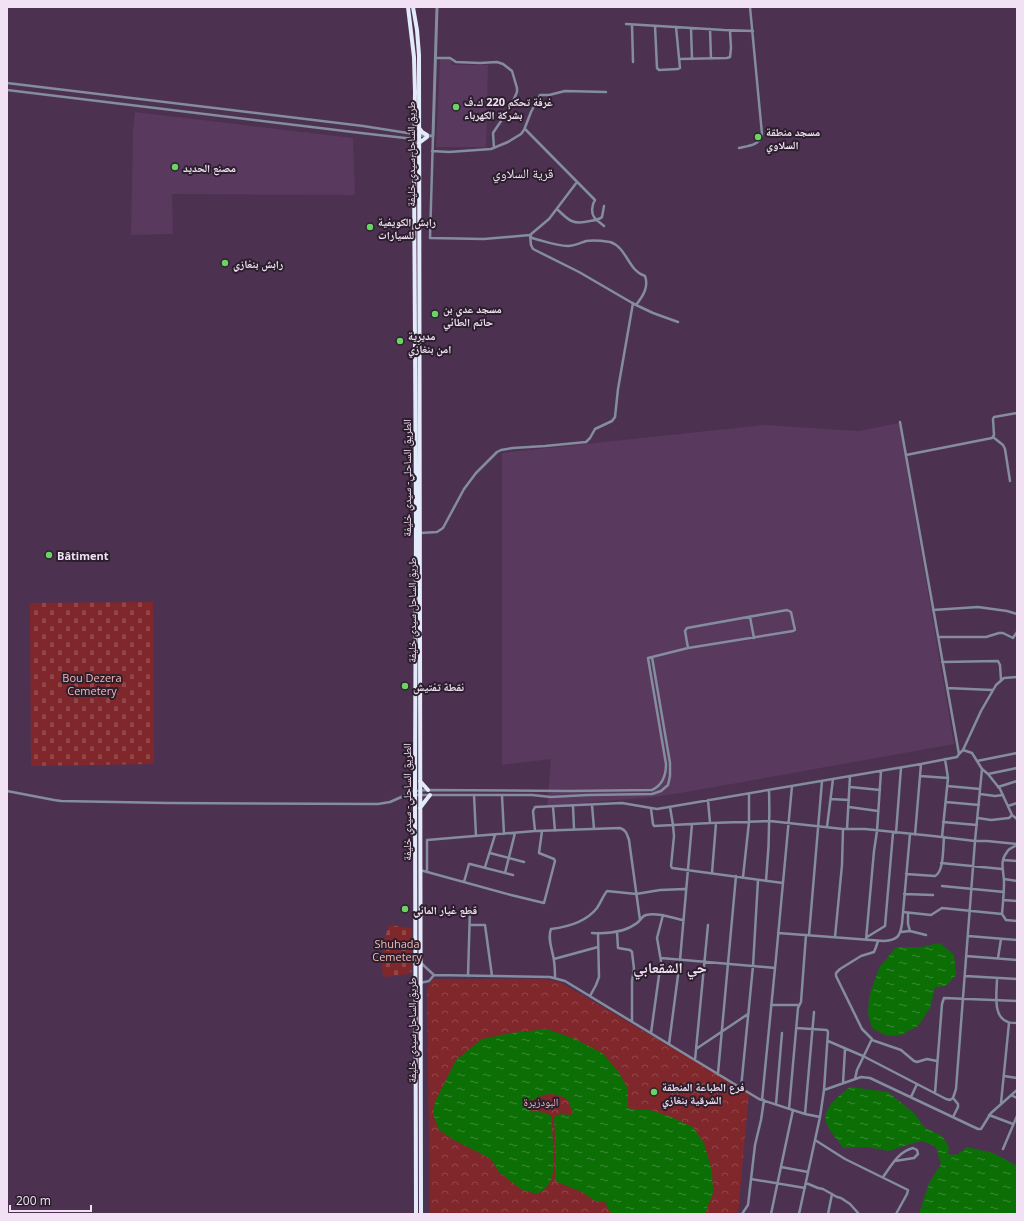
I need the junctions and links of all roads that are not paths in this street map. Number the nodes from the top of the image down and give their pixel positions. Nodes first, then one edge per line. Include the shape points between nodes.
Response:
1 (408, 7) edge
2 (413, 7) edge
3 (437, 7) edge
4 (750, 7) edge
5 (626, 24) dead end
6 (632, 25) junction
7 (655, 26) junction
8 (676, 27) junction
9 (692, 28) junction
10 (710, 30) junction
11 (730, 30) junction
12 (753, 31) junction
13 (436, 58) junction
14 (711, 58) junction
15 (679, 59) junction
16 (692, 59) junction
17 (633, 62) dead end
18 (7, 83) edge
19 (7, 90) edge
20 (606, 92) dead end
21 (419, 128) junction
22 (525, 129) junction
23 (429, 136) junction
24 (417, 138) junction
25 (494, 148) junction
26 (739, 148) dead end
27 (432, 151) junction
28 (577, 182) junction
29 (604, 206) dead end
30 (557, 209) junction
31 (597, 220) junction
32 (604, 226) dead end
33 (530, 235) junction
34 (633, 303) junction
35 (636, 305) junction
36 (678, 322) dead end
37 (1017, 413) edge
38 (900, 422) dead end
39 (993, 437) junction
40 (906, 455) junction
41 (1010, 480) dead end
42 (420, 533) junction
43 (933, 610) junction
44 (1017, 614) edge
45 (750, 617) junction
46 (1017, 632) edge
47 (938, 637) junction
48 (754, 638) junction
49 (688, 648) junction
50 (652, 658) junction
51 (942, 662) junction
52 (1017, 677) edge
53 (1001, 680) junction
54 (947, 688) junction
55 (992, 690) junction
56 (963, 750) junction
57 (1017, 753) edge
58 (959, 754) junction
59 (945, 759) junction
60 (977, 761) junction
61 (670, 763) junction
62 (666, 764) junction
63 (921, 764) junction
64 (901, 768) junction
65 (982, 768) junction
66 (1017, 768) edge
67 (881, 771) junction
68 (988, 774) junction
69 (850, 776) junction
70 (920, 776) junction
71 (948, 778) junction
72 (833, 779) junction
73 (420, 781) junction
74 (822, 781) junction
75 (1017, 781) edge
76 (792, 786) junction
77 (947, 786) junction
78 (998, 787) junction
79 (850, 788) junction
80 (980, 789) junction
81 (428, 790) junction
82 (769, 790) junction
83 (880, 790) junction
84 (7, 791) edge
85 (539, 791) junction
86 (569, 791) junction
87 (413, 793) junction
88 (420, 793) junction
89 (749, 794) junction
90 (980, 794) junction
91 (430, 795) junction
92 (474, 795) junction
93 (1003, 795) junction
94 (502, 796) junction
95 (538, 796) junction
96 (569, 796) junction
97 (831, 799) junction
98 (708, 800) junction
99 (849, 800) junction
100 (946, 802) junction
101 (1017, 804) edge
102 (592, 805) junction
103 (979, 805) junction
104 (573, 806) junction
105 (1008, 806) junction
106 (553, 807) junction
107 (670, 807) junction
108 (849, 807) junction
109 (651, 808) junction
110 (420, 809) junction
111 (878, 811) junction
112 (1012, 815) junction
113 (978, 818) junction
114 (1017, 820) edge
115 (770, 821) junction
116 (749, 822) junction
117 (788, 822) junction
118 (943, 822) junction
119 (710, 823) junction
120 (716, 823) junction
121 (692, 824) junction
122 (673, 825) junction
123 (977, 825) junction
124 (817, 826) junction
125 (828, 827) junction
126 (594, 828) junction
127 (574, 829) junction
128 (845, 829) junction
129 (555, 830) junction
130 (535, 831) junction
131 (542, 831) junction
132 (877, 831) junction
133 (515, 833) junction
134 (895, 833) junction
135 (504, 834) junction
136 (910, 834) junction
137 (495, 835) junction
138 (915, 835) junction
139 (476, 836) junction
140 (943, 837) junction
141 (420, 840) junction
142 (427, 840) junction
143 (975, 842) junction
144 (1017, 845) edge
145 (490, 853) junction
146 (509, 858) junction
147 (1003, 860) junction
148 (1017, 861) edge
149 (524, 862) dead end
150 (942, 863) junction
151 (973, 866) junction
152 (485, 867) junction
153 (1002, 869) junction
154 (420, 870) junction
155 (687, 870) junction
156 (427, 872) junction
157 (505, 873) junction
158 (712, 873) junction
159 (513, 874) dead end
160 (906, 874) junction
161 (736, 876) junction
162 (743, 877) junction
163 (1004, 879) junction
164 (758, 880) junction
165 (766, 881) junction
166 (1017, 881) edge
167 (464, 882) junction
168 (783, 883) junction
169 (942, 886) dead end
170 (685, 889) junction
171 (972, 889) junction
172 (1004, 892) junction
173 (636, 894) junction
174 (904, 894) junction
175 (933, 895) dead end
176 (1003, 900) junction
177 (1017, 901) edge
178 (470, 909) dead end
179 (970, 911) junction
180 (903, 912) junction
181 (908, 913) junction
182 (1002, 914) junction
183 (663, 916) junction
184 (640, 920) junction
185 (683, 920) junction
186 (1017, 921) edge
187 (470, 925) junction
188 (708, 926) dead end
189 (617, 932) junction
190 (901, 932) junction
191 (910, 932) junction
192 (592, 933) dead end
193 (598, 933) junction
194 (778, 933) junction
195 (807, 935) junction
196 (926, 935) dead end
197 (968, 936) junction
198 (835, 938) junction
199 (867, 938) junction
200 (1001, 939) junction
201 (1017, 940) edge
202 (878, 941) junction
203 (598, 947) junction
204 (966, 956) junction
205 (661, 958) junction
206 (998, 958) junction
207 (554, 959) junction
208 (420, 960) junction
209 (680, 960) junction
210 (1017, 960) edge
211 (705, 962) junction
212 (729, 964) junction
213 (753, 966) junction
214 (775, 968) junction
215 (434, 975) junction
216 (468, 976) junction
217 (492, 976) junction
218 (965, 976) junction
219 (555, 978) junction
220 (997, 978) junction
221 (1017, 979) edge
222 (420, 983) junction
223 (590, 996) junction
224 (963, 998) junction
225 (997, 1000) junction
226 (1017, 1000) edge
227 (771, 1005) junction
228 (799, 1005) junction
229 (814, 1012) dead end
230 (748, 1014) junction
231 (632, 1021) junction
232 (1009, 1023) junction
233 (1017, 1023) edge
234 (796, 1028) junction
235 (812, 1029) junction
236 (722, 1032) junction
237 (782, 1032) dead end
238 (651, 1033) junction
239 (872, 1040) junction
240 (828, 1041) junction
241 (669, 1044) junction
242 (845, 1049) junction
243 (696, 1050) junction
244 (863, 1056) junction
245 (695, 1060) junction
246 (937, 1061) junction
247 (718, 1073) junction
248 (1004, 1076) junction
249 (1017, 1078) edge
250 (855, 1079) junction
251 (843, 1083) junction
252 (917, 1084) junction
253 (742, 1088) junction
254 (824, 1090) junction
255 (1017, 1090) edge
256 (935, 1093) junction
257 (1011, 1095) junction
258 (911, 1097) junction
259 (954, 1098) junction
260 (1017, 1098) edge
261 (763, 1100) junction
262 (776, 1104) junction
263 (1001, 1104) junction
264 (791, 1109) junction
265 (805, 1114) junction
266 (989, 1115) junction
267 (1017, 1116) edge
268 (953, 1117) junction
269 (820, 1118) junction
270 (1013, 1124) junction
271 (815, 1140) junction
272 (1002, 1149) dead end
273 (895, 1161) junction
274 (780, 1167) junction
275 (808, 1172) junction
276 (883, 1177) junction
277 (750, 1179) junction
278 (777, 1183) junction
279 (806, 1183) junction
280 (805, 1188) junction
281 (832, 1194) junction
282 (854, 1208) junction
283 (416, 1214) edge
284 (421, 1214) edge
285 (742, 1214) edge
286 (770, 1214) edge
287 (799, 1214) edge
288 (828, 1214) edge
289 (854, 1214) edge
290 (859, 1214) edge
291 (896, 1214) edge

1 - 24 highway, الطريق الساحلي- سيدي خليفة via 414,57
2 - 21 highway, طريق الساحل سيدي خليفة via 417,30
3 - 13 street
4 - 12 street
5 - 6 street
6 - 7 street
6 - 17 street
7 - 8 street
7 - 15 street via 657,69 679,69
8 - 9 street
8 - 15 street
9 - 10 street
9 - 16 street
10 - 11 street
10 - 14 street
11 - 12 street
11 - 14 street via 730,57
12 - 26 street via 762,134 758,142
13 - 23 street
13 - 25 street via 450,58 456,62 497,62 512,71 517,92 493,133
14 - 16 street
15 - 16 street
18 - 24 street via 363,126
19 - 24 street via 346,132
20 - 22 street via 565,91 540,95
21 - 23 highway
21 - 24 highway, طريق الساحل سيدي خليفة
22 - 25 street
22 - 28 street
23 - 24 highway
23 - 24 street
23 - 27 street
24 - 42 highway, طريق الساحل سيدي خليفة
24 - 87 highway, الطريق الساحلي- سيدي خليفة
25 - 27 street
27 - 33 street via 430,238 484,239
28 - 30 street
28 - 31 street via 595,200 593,214
29 - 31 street via 602,217
30 - 31 street via 571,222
30 - 33 street
31 - 32 street
33 - 34 street via 531,245 535,250
33 - 35 street via 554,245 570,246 587,241 612,242 619,247 632,266 645,276 647,282 644,292
34 - 35 street
34 - 42 street via 614,419 595,428 586,442 513,448 497,452 464,489 443,528 437,532
35 - 36 street
37 - 39 street via 993,418
38 - 40 street
39 - 40 street
39 - 41 street via 1005,449
40 - 43 street
42 - 73 highway, طريق الساحل سيدي خليفة
43 - 44 street via 978,608
43 - 47 street
45 - 48 street
45 - 48 street via 789,610 795,626 795,630 789,632
45 - 49 street via 687,628 685,631
46 - 47 street via 1013,638 999,633 986,637
47 - 51 street
48 - 49 street
49 - 50 street
50 - 61 street
50 - 62 street via 648,658
51 - 53 street via 998,662
51 - 54 street
52 - 53 street
53 - 55 street
54 - 55 street
54 - 58 street
55 - 56 street
56 - 58 street
56 - 60 street via 972,753
57 - 60 street
58 - 59 street
59 - 63 street
59 - 71 street
60 - 65 street
61 - 62 street
61 - 96 street via 668,784 658,793
62 - 86 street via 662,782 652,790
63 - 64 street
63 - 70 street
64 - 67 street
64 - 134 street
65 - 68 street
65 - 80 street
66 - 68 street
67 - 69 street
67 - 83 street
68 - 78 street
69 - 72 street
69 - 79 street
70 - 71 street
70 - 138 street
71 - 77 street
72 - 74 street
72 - 97 street
73 - 81 highway
73 - 88 highway, طريق الساحل سيدي خليفة
74 - 76 street
74 - 124 street
75 - 78 street
76 - 82 street
76 - 117 street
77 - 80 street
77 - 100 street
78 - 93 street
79 - 83 street
79 - 99 street
80 - 90 street
81 - 85 street
81 - 88 street
82 - 89 street
82 - 115 street
83 - 111 street
84 - 87 street via 54,800 168,803 378,804
85 - 86 street
85 - 95 street
86 - 96 street
87 - 88 street
87 - 283 highway, الطريق الساحلي- سيدي خليفة
88 - 91 street
88 - 110 highway, طريق الساحل سيدي خليفة
89 - 98 street
89 - 116 street
90 - 93 street
90 - 103 street
91 - 92 street
91 - 110 highway
92 - 94 street
92 - 139 street
93 - 105 street
94 - 95 street
94 - 135 street
95 - 96 street
97 - 99 street
97 - 125 street
98 - 107 street
98 - 119 street
99 - 108 street
100 - 103 street
100 - 118 street
101 - 105 street
102 - 104 street
102 - 109 street via 622,803
102 - 126 street
103 - 113 street
104 - 106 street
104 - 127 street
105 - 112 street
106 - 129 street
106 - 130 street via 533,809
107 - 109 street
107 - 122 street
108 - 111 street
108 - 128 street
109 - 122 street via 654,825
110 - 141 highway, طريق الساحل سيدي خليفة
111 - 132 street
112 - 113 street via 1002,819
112 - 114 street
113 - 123 street
115 - 116 street
115 - 117 street
115 - 165 street
116 - 120 street
116 - 162 street
117 - 124 street
117 - 168 street
118 - 123 street
118 - 140 street
119 - 120 street
119 - 121 street
120 - 158 street
121 - 122 street
121 - 155 street
122 - 155 street via 671,866
123 - 143 street
124 - 125 street
124 - 195 street
125 - 128 street
126 - 127 street
126 - 173 street via 620,828 627,833
127 - 129 street
128 - 132 street
128 - 198 street
129 - 131 street
130 - 131 street
130 - 133 street
131 - 167 street via 539,853 555,861 544,902
132 - 134 street
132 - 199 street
133 - 135 street
133 - 146 street
134 - 136 street
134 - 199 street via 885,926
135 - 137 street
136 - 138 street
136 - 160 street
137 - 139 street
137 - 145 street
138 - 140 street
139 - 142 street
140 - 143 street
140 - 150 street
141 - 142 street
141 - 154 highway, طريق الساحل سيدي خليفة
142 - 156 street
143 - 144 street
143 - 151 street
144 - 147 street via 1007,851
145 - 146 street
145 - 152 street
146 - 149 street
146 - 157 street
147 - 148 street
147 - 153 street
150 - 151 street
150 - 160 street via 939,873 935,876
151 - 153 street
151 - 171 street
152 - 157 street
152 - 167 street via 470,864
153 - 163 street
154 - 156 street
154 - 208 highway, طريق الساحل سيدي خليفة
155 - 158 street
155 - 170 street
156 - 167 street
157 - 159 street
158 - 161 street
160 - 174 street
161 - 162 street
161 - 212 street
162 - 164 street
163 - 166 street
163 - 172 street
164 - 165 street
164 - 213 street
165 - 168 street
168 - 194 street
169 - 171 street
170 - 173 street
170 - 185 street
171 - 172 street
171 - 179 street
172 - 176 street
173 - 184 street
173 - 207 street via 607,891 595,909 584,918 570,926 551,929 550,944
174 - 175 street
174 - 180 street
176 - 177 street
176 - 182 street
178 - 187 street
179 - 181 street via 942,908 931,915
179 - 182 street
179 - 197 street
180 - 181 street
180 - 190 street
181 - 191 street
182 - 186 street via 1006,920
183 - 184 street via 645,915
183 - 185 street
183 - 205 street via 657,938
184 - 189 street
185 - 209 street
187 - 216 street
187 - 217 street via 486,926
188 - 211 street
189 - 193 street
189 - 231 street via 618,948 632,952
190 - 191 street
190 - 202 street via 892,940
191 - 196 street
192 - 193 street
193 - 203 street
194 - 195 street
194 - 214 street
195 - 198 street
195 - 228 street
197 - 200 street
197 - 204 street
198 - 199 street
199 - 202 street
200 - 201 street
200 - 206 street
202 - 239 street via 874,952 861,956 836,973 862,1029
203 - 207 street
203 - 223 street via 599,977
204 - 206 street
204 - 218 street
205 - 209 street
205 - 238 street
206 - 210 street
207 - 219 street
208 - 215 street
208 - 222 highway, طريق الساحل سيدي خليفة
209 - 211 street
209 - 241 street
211 - 212 street
211 - 243 street
212 - 213 street
212 - 236 street
213 - 214 street
213 - 230 street
214 - 227 street
215 - 216 street
215 - 222 street via 429,981
216 - 217 street
217 - 219 street
218 - 220 street
218 - 224 street
219 - 223 street
220 - 221 street
220 - 225 street
222 - 284 highway, طريق الساحل سيدي خليفة
223 - 231 street
224 - 225 street
224 - 246 street via 943,1000
224 - 259 street
225 - 226 street
225 - 232 street via 999,1016
227 - 228 street
227 - 261 street
228 - 234 street
229 - 235 street
230 - 236 street
230 - 253 street
231 - 238 street
232 - 233 street
232 - 248 street
234 - 235 street
234 - 264 street
235 - 240 street via 827,1030
235 - 265 street
236 - 243 street
236 - 247 street
237 - 262 street
238 - 241 street
239 - 244 street
239 - 246 street via 901,1050 917,1062 927,1059
240 - 242 street
240 - 254 street
241 - 245 street
242 - 244 street
242 - 251 street
243 - 245 street
244 - 250 street
244 - 252 street
245 - 247 street
246 - 256 street
247 - 253 street
248 - 249 street
248 - 263 street
250 - 251 street
250 - 258 street via 870,1078
251 - 254 street
252 - 256 street
252 - 258 street
253 - 261 street
254 - 269 street
255 - 257 street
256 - 259 street via 950,1100
257 - 260 street
257 - 263 street
258 - 268 street
259 - 268 street via 958,1104
261 - 262 street
261 - 277 street
262 - 264 street
263 - 266 street
264 - 265 street
264 - 274 street
265 - 269 street
266 - 268 street via 981,1129
266 - 270 street
267 - 270 street
269 - 271 street
270 - 272 street
271 - 275 street
271 - 276 street via 845,1159
273 - 273 street via 905,1151 913,1148 917,1150 918,1154 914,1158
273 - 276 street
274 - 275 street
274 - 278 street
275 - 279 street
276 - 291 street via 908,1190
277 - 278 street
277 - 285 street via 748,1206
278 - 280 street
278 - 286 street
279 - 280 street
279 - 281 street
280 - 287 street
281 - 282 street
281 - 288 street
282 - 289 street
282 - 290 street

